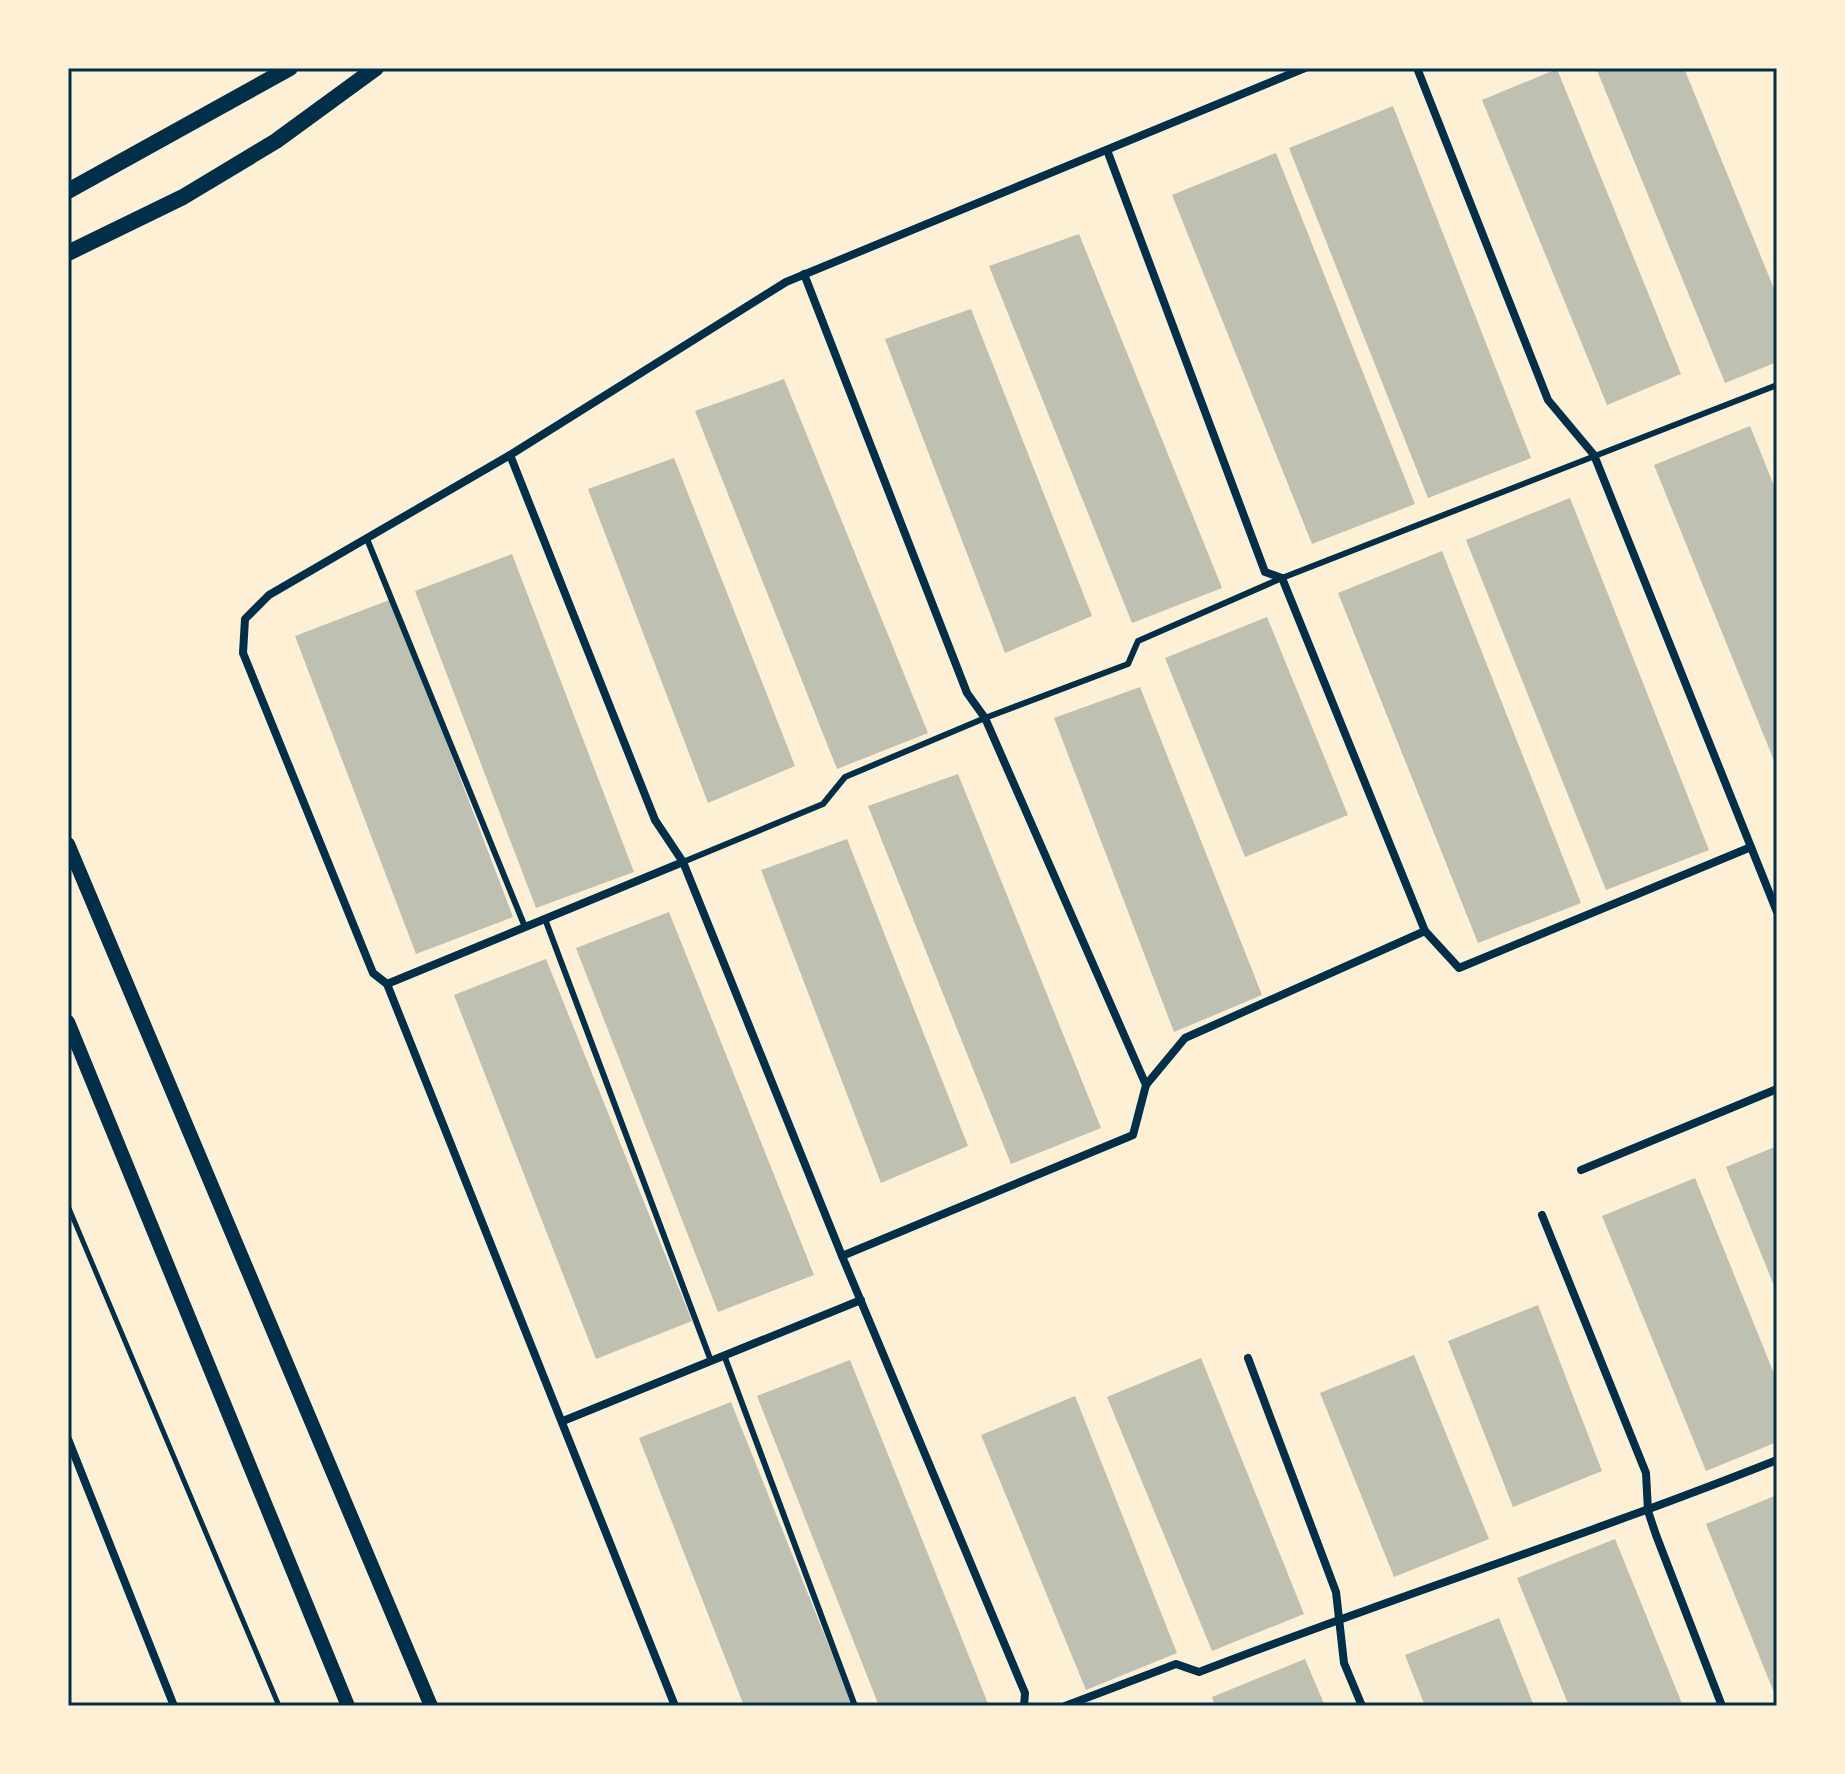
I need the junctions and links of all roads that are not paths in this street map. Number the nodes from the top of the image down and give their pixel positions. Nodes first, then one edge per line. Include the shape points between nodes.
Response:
1 (290, 68) edge
2 (376, 68) edge
3 (1305, 68) edge
4 (1417, 68) edge
5 (1107, 150) junction
6 (68, 191) edge
7 (68, 253) edge
8 (804, 274) junction
9 (1777, 385) edge
10 (510, 455) junction
11 (1594, 455) junction
12 (367, 539) junction
13 (1282, 578) junction
14 (985, 718) junction
15 (68, 844) edge
16 (1751, 847) junction
17 (683, 862) junction
18 (1777, 912) edge
19 (545, 919) junction
20 (525, 927) junction
21 (1425, 931) junction
22 (387, 984) junction
23 (68, 1022) edge
24 (1146, 1085) junction
25 (1777, 1089) edge
26 (1581, 1170) dead end
27 (1542, 1215) dead end
28 (842, 1256) junction
29 (861, 1300) junction
30 (724, 1355) junction
31 (1248, 1358) dead end
32 (711, 1361) junction
33 (563, 1421) junction
34 (68, 1439) edge
35 (1777, 1460) edge
36 (1648, 1511) junction
37 (1339, 1618) junction
38 (174, 1706) edge
39 (348, 1706) edge
40 (431, 1706) edge
41 (675, 1706) edge
42 (855, 1706) edge
43 (1024, 1706) edge
44 (1065, 1706) edge
45 (1362, 1706) edge
46 (1722, 1706) edge

1 - 6 main road
2 - 7 main road via 276,141 183,197
3 - 5 street
4 - 11 street via 1548,400
5 - 8 street
5 - 13 street via 1265,572
8 - 10 street
8 - 14 street via 967,693
9 - 11 lane
10 - 12 street
10 - 17 street via 655,820
11 - 13 lane
11 - 16 street
12 - 20 lane
12 - 22 street via 269,595 245,619 243,653 373,973
13 - 14 lane via 1138,641 1128,664
13 - 21 street
14 - 17 lane via 845,777 823,804
14 - 24 street
15 - 40 street
16 - 18 street
16 - 21 street via 1459,968
17 - 19 street
17 - 28 street
19 - 20 street
19 - 32 lane
20 - 22 street
21 - 24 street via 1185,1038
22 - 33 street
23 - 39 street
24 - 28 street via 1133,1135
25 - 26 street
27 - 36 street via 1646,1473
28 - 29 street
29 - 30 street
29 - 43 street via 1025,1693
30 - 32 street
30 - 42 lane
31 - 37 street via 1336,1592
32 - 33 street
33 - 41 street
34 - 38 street
35 - 36 street
36 - 37 street
36 - 46 street
37 - 44 street via 1199,1672 1176,1664
37 - 45 street via 1344,1663

